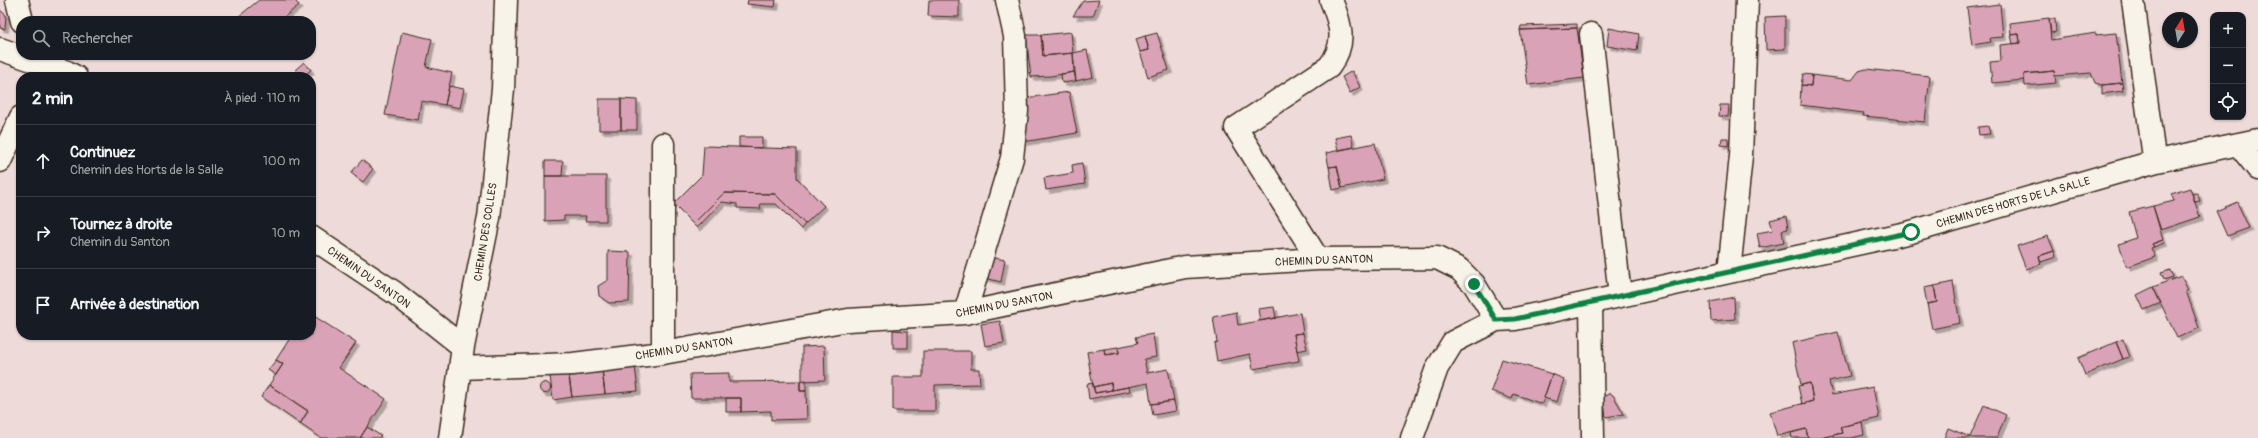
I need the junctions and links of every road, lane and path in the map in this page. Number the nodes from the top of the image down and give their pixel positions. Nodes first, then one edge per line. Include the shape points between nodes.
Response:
1 (18, 0) edge
2 (506, 0) edge
3 (1007, 0) edge
4 (1331, 0) edge
5 (1747, 0) edge
6 (2133, 0) edge
7 (21, 16) edge
8 (1591, 34) dead end
9 (0, 48) edge
10 (16, 55) edge
11 (29, 60) edge
12 (41, 65) edge
13 (65, 72) edge
14 (16, 127) edge
15 (2248, 142) edge
16 (664, 144) dead end
17 (0, 161) edge
18 (2157, 161) junction
19 (2258, 169) edge
20 (316, 240) edge
21 (1318, 260) junction
22 (1729, 272) junction
23 (1620, 296) junction
24 (1591, 302) junction
25 (965, 313) junction
26 (1496, 320) junction
27 (663, 353) junction
28 (462, 358) junction
29 (450, 438) edge
30 (1412, 438) edge
31 (1593, 438) edge

1 - 7 street
2 - 28 street, CHEMIN DES COLLES via 503,89 489,218
3 - 25 street via 1015,36 1017,111 1012,158
4 - 21 street via 1342,32 1338,56 1329,66 1236,128
5 - 22 street via 1741,156
6 - 18 street via 2153,150
8 - 23 street
9 - 10 street
11 - 12 street
12 - 13 street
14 - 17 street
15 - 18 street, CHEMIN DES HORTS DE LA SALLE
15 - 19 street
16 - 27 street
18 - 22 street, CHEMIN DES HORTS DE LA SALLE via 1911,232
20 - 28 street, CHEMIN DU SANTON via 395,294
21 - 25 street, CHEMIN DU SANTON via 1185,267
21 - 26 street, CHEMIN DU SANTON via 1437,258 1459,269 1474,284
22 - 23 street, CHEMIN DES HORTS DE LA SALLE
23 - 24 street, CHEMIN DES HORTS DE LA SALLE
24 - 26 street, CHEMIN DES HORTS DE LA SALLE via 1515,319
24 - 31 street
25 - 27 street, CHEMIN DU SANTON via 848,320
26 - 30 street, CHEMIN DES HORTS DE LA SALLE via 1453,342 1437,368
27 - 28 street, CHEMIN DU SANTON via 573,364
28 - 29 street, CHEMIN DES COLLES

